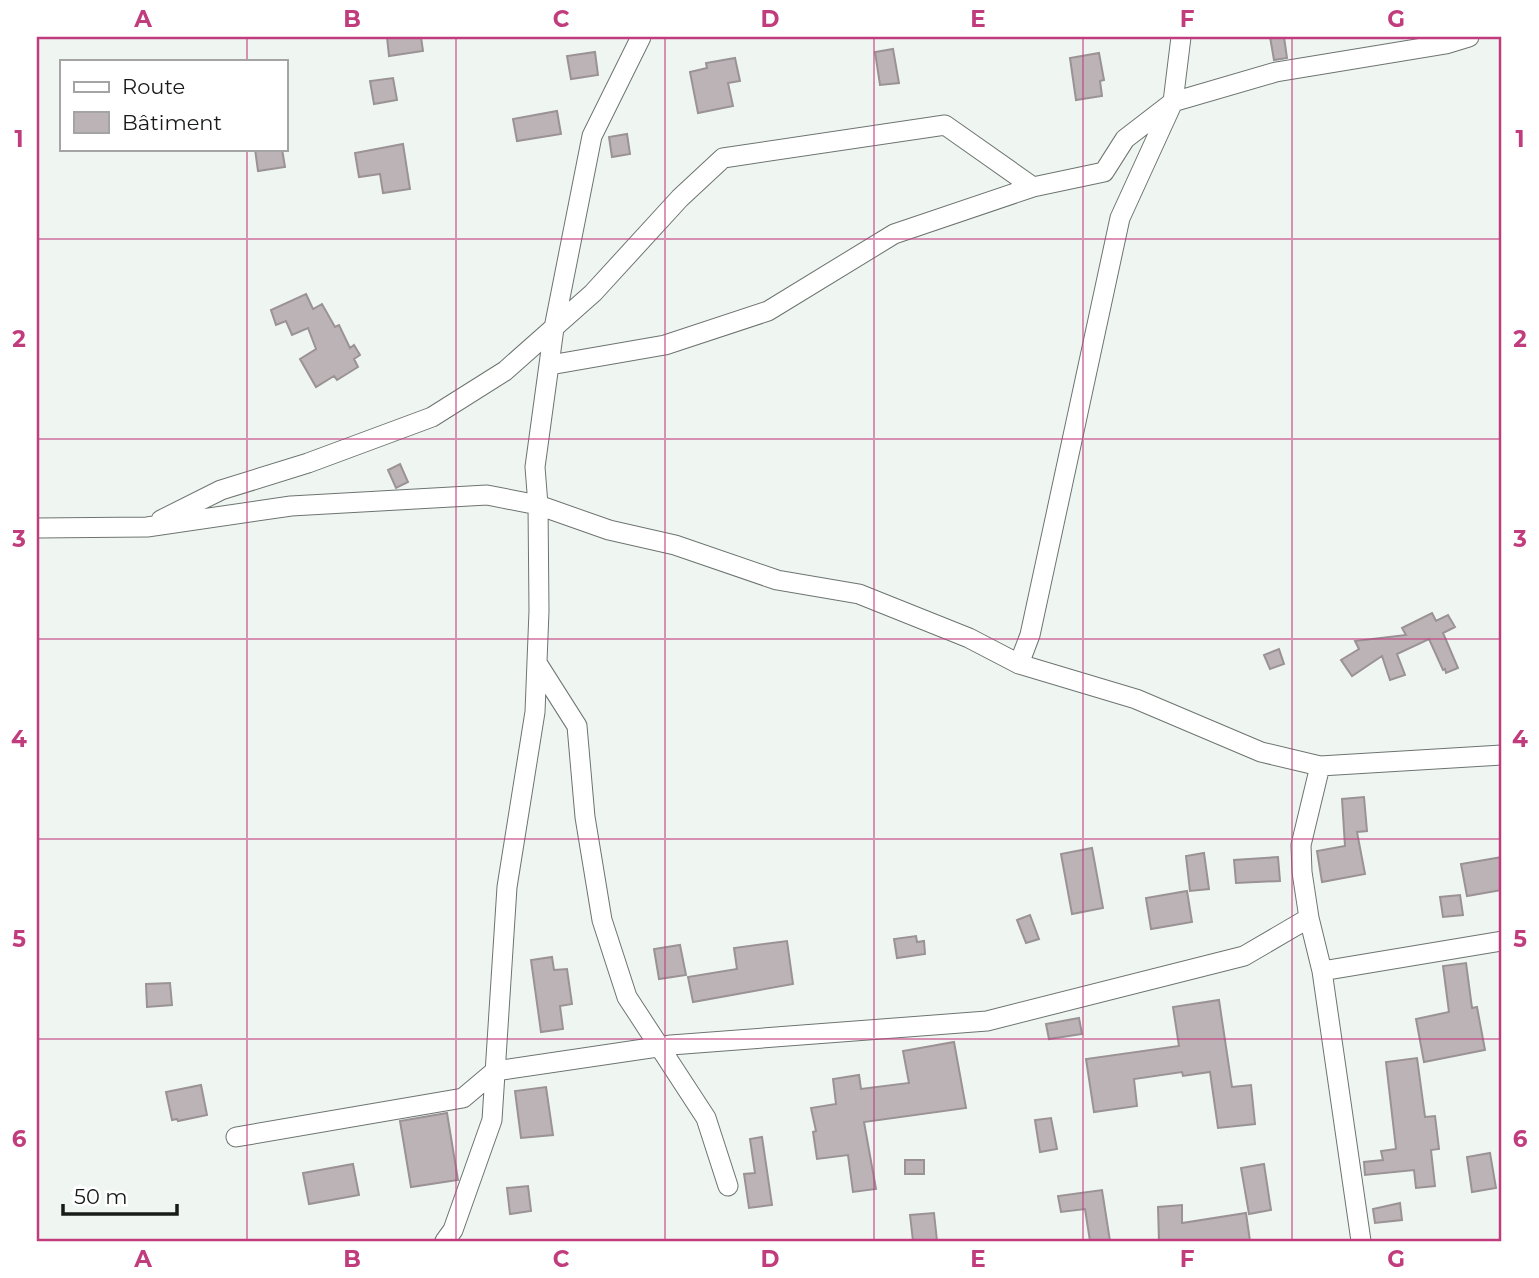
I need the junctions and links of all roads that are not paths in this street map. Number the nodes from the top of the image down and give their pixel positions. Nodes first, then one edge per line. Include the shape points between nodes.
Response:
1 (642, 37) edge
2 (1181, 37) edge
3 (1469, 37) edge
4 (1173, 102) junction
5 (1033, 187) junction
6 (554, 328) junction
7 (550, 365) junction
8 (538, 505) junction
9 (147, 527) junction
10 (37, 528) edge
11 (537, 663) junction
12 (1019, 664) junction
13 (1502, 755) edge
14 (1321, 766) junction
15 (1309, 918) junction
16 (1502, 941) edge
17 (1322, 971) junction
18 (660, 1046) junction
19 (495, 1071) junction
20 (236, 1137) dead end
21 (728, 1186) dead end
22 (446, 1241) edge
23 (1361, 1241) edge

1 - 6 street via 592,136
2 - 4 street
3 - 4 street via 1276,72
4 - 5 street via 1125,139 1104,172
4 - 12 street via 1120,218 1030,635
5 - 6 street via 945,125 723,158
5 - 7 street via 894,234 768,311 665,345
6 - 7 street
6 - 9 street via 505,371 432,416 221,490
7 - 8 street via 535,467
8 - 9 street via 488,495 291,506
8 - 11 street
8 - 12 street via 777,580 859,594 969,638
9 - 10 street
11 - 18 street via 576,726 602,920 627,996
11 - 19 street via 534,712 507,887
12 - 14 street via 1136,699 1261,752
13 - 14 street
14 - 15 street via 1301,845
15 - 17 street
15 - 18 street via 1244,956 987,1021
16 - 17 street
17 - 23 street
18 - 19 street
18 - 21 street via 706,1118
19 - 20 street via 463,1098
19 - 22 street via 492,1120

